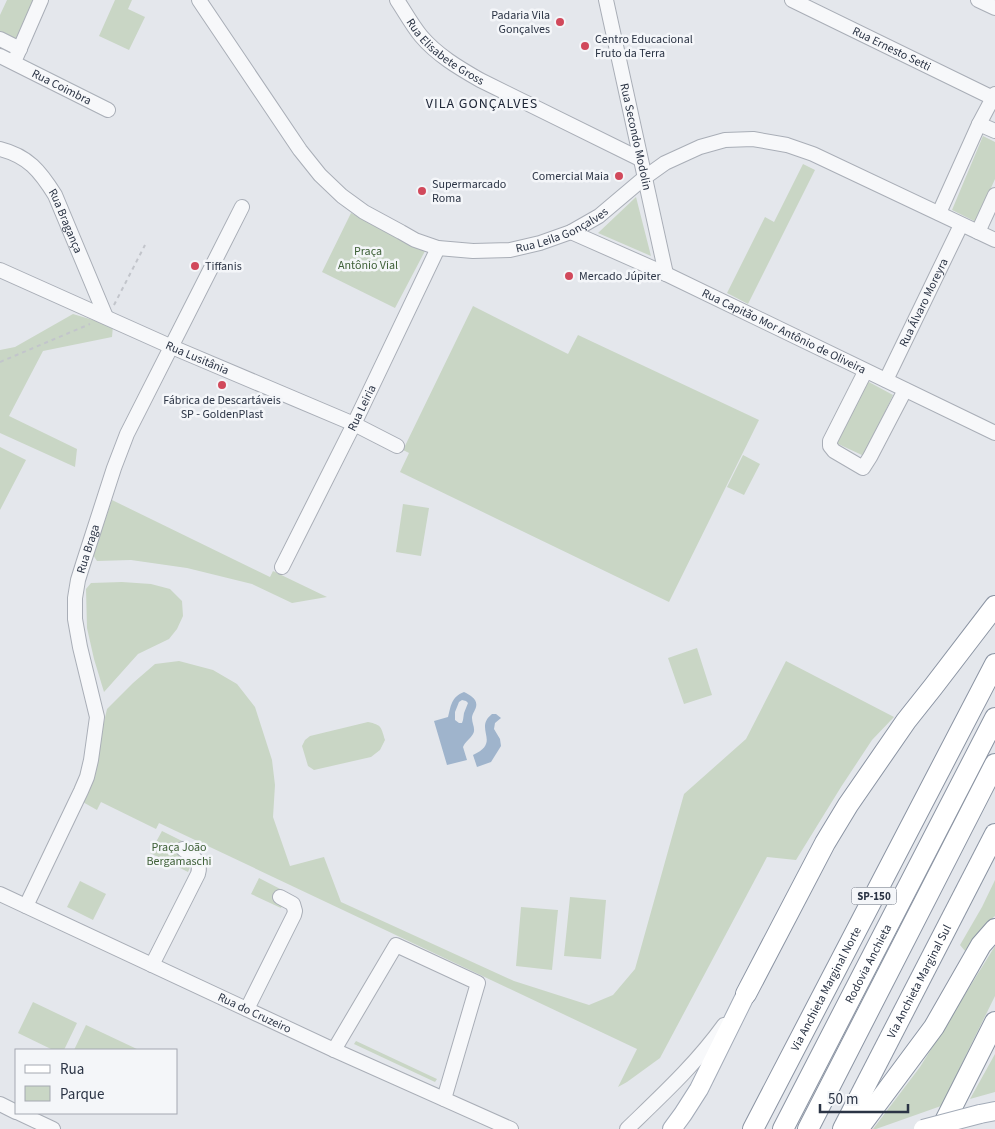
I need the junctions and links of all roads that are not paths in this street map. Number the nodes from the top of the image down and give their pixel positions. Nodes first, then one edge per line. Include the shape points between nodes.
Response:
1 (41, 0) edge
2 (199, 0) edge
3 (397, 0) edge
4 (606, 0) edge
5 (792, 0) edge
6 (978, 0) edge
7 (995, 8) edge
8 (0, 39) edge
9 (20, 49) junction
10 (0, 56) edge
11 (14, 62) junction
12 (994, 96) edge
13 (108, 110) dead end
14 (979, 124) junction
15 (995, 131) edge
16 (0, 149) edge
17 (640, 159) junction
18 (644, 178) junction
19 (995, 195) edge
20 (242, 207) dead end
21 (938, 213) junction
22 (961, 224) junction
23 (572, 232) junction
24 (978, 232) junction
25 (995, 240) edge
26 (438, 248) junction
27 (0, 270) edge
28 (666, 274) junction
29 (106, 317) junction
30 (172, 347) junction
31 (865, 372) junction
32 (886, 380) junction
33 (905, 390) junction
34 (354, 424) junction
35 (995, 433) edge
36 (396, 446) dead end
37 (282, 567) dead end
38 (995, 606) edge
39 (995, 664) edge
40 (995, 718) edge
41 (995, 764) edge
42 (995, 834) edge
43 (183, 848) dead end
44 (0, 894) edge
45 (280, 897) dead end
46 (26, 906) junction
47 (995, 929) edge
48 (152, 965) junction
49 (746, 994) junction
50 (247, 1009) junction
51 (995, 1022) edge
52 (334, 1050) junction
53 (444, 1099) junction
54 (0, 1104) edge
55 (15, 1111) edge
56 (988, 1113) edge
57 (20, 1114) edge
58 (30, 1124) edge
59 (53, 1129) edge
60 (511, 1129) edge
61 (627, 1129) edge
62 (672, 1129) edge
63 (754, 1129) edge
64 (783, 1129) edge
65 (808, 1129) edge
66 (843, 1129) edge
67 (858, 1129) edge
68 (923, 1129) edge
69 (941, 1129) edge

1 - 9 street
2 - 26 street, Rua Leila Gonçalves via 320,176 364,212 415,240
3 - 17 street, Rua Elisabete Gross via 421,36 457,67
4 - 17 street, Rua Secondo Modolin
5 - 12 street, Rua Ernesto Setti
6 - 7 street
8 - 9 street
9 - 11 street
10 - 11 street, Rua Coimbra
11 - 13 street, Rua Coimbra
12 - 14 street
14 - 15 street
14 - 21 street
16 - 29 street, Rua Bragança via 22,156 55,194
17 - 18 street, Rua Secondo Modolin
18 - 21 street, Rua Leila Gonçalves via 665,163 700,147 725,140 754,139 813,154
18 - 23 street, Rua Leila Gonçalves via 599,216
18 - 28 street, Rua Secondo Modolin
19 - 24 street
20 - 30 street, Rua Braga
21 - 22 street, Rua Leila Gonçalves
22 - 24 street, Rua Leila Gonçalves
22 - 32 street, Rua Álvaro Moreyra
23 - 26 street, Rua Leila Gonçalves via 510,250
23 - 28 street, Rua Capitão Mor Antônio de Oliveira
24 - 25 street, Rua Leila Gonçalves
26 - 34 street, Rua Leiria
27 - 29 street, Rua Lusitânia
28 - 31 street, Rua Capitão Mor Antônio de Oliveira
29 - 30 street, Rua Lusitânia
30 - 34 street, Rua Lusitânia
30 - 46 street, Rua Braga via 127,434 78,580 75,619 97,717 91,760 81,791
31 - 32 street, Rua Capitão Mor Antônio de Oliveira
31 - 33 street via 830,440 834,451 863,468
32 - 33 street, Rua Capitão Mor Antônio de Oliveira
33 - 35 street, Rua Capitão Mor Antônio de Oliveira
34 - 36 street, Rua Lusitânia
34 - 37 street, Rua Leiria
38 - 49 highway via 906,721 848,804
39 - 63 highway, Via Anchieta Marginal Norte / SP-150
40 - 64 highway, Rodovia Anchieta / SP-150
41 - 65 highway, Rodovia Anchieta
42 - 66 highway, Via Anchieta Marginal Sul
43 - 48 street via 197,859 199,869
44 - 46 street, Rua do Cruzeiro
45 - 50 street via 293,904 294,915
46 - 48 street, Rua do Cruzeiro
47 - 67 highway via 981,945 934,1027
48 - 50 street, Rua do Cruzeiro
49 - 61 street via 701,1055
49 - 62 main road via 699,1088
50 - 52 street, Rua do Cruzeiro
51 - 69 highway
52 - 53 street, Rua do Cruzeiro
52 - 53 street via 396,945 478,983
53 - 60 street, Rua do Cruzeiro
54 - 55 street
56 - 68 main road, bridge
57 - 58 street
58 - 59 street

